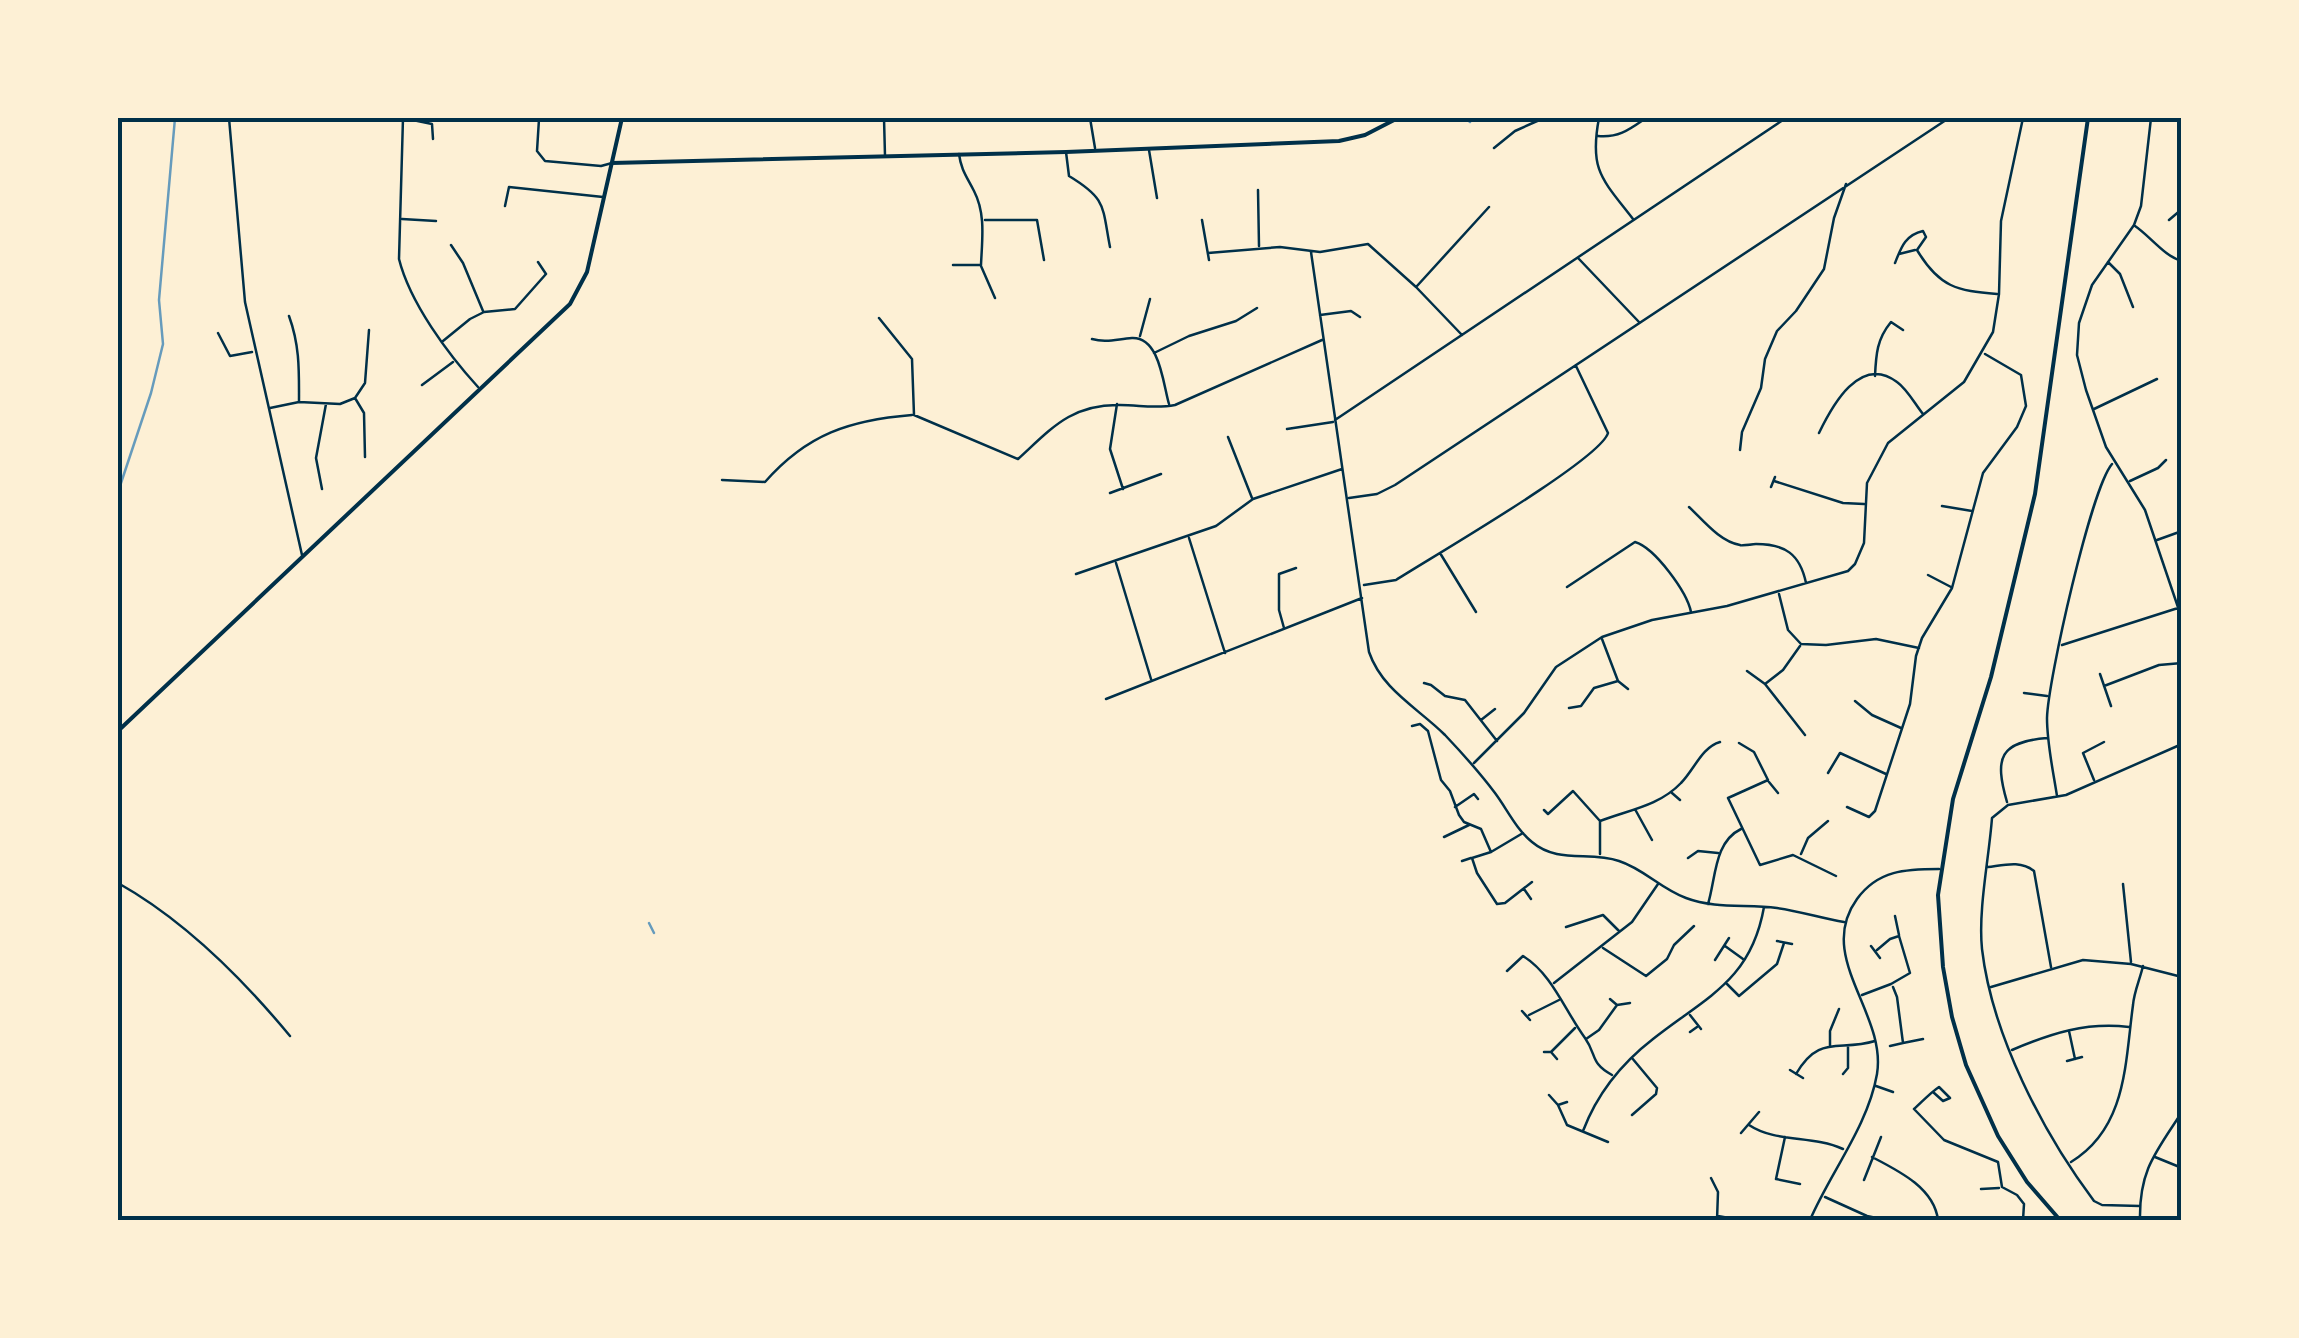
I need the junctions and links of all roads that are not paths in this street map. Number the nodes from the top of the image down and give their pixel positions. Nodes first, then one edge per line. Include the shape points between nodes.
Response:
1 (229, 118) edge
2 (622, 118) edge
3 (884, 118) edge
4 (1090, 118) edge
5 (1398, 118) edge
6 (1544, 118) edge
7 (1583, 118) edge
8 (1599, 118) edge
9 (1646, 118) edge
10 (1786, 118) edge
11 (1949, 118) edge
12 (2023, 118) edge
13 (2088, 118) edge
14 (2152, 118) edge
15 (539, 119) edge
16 (1596, 136) junction
17 (433, 140) dead end
18 (1494, 148) dead end
19 (1148, 149) junction
20 (1095, 150) junction
21 (1066, 152) junction
22 (958, 154) junction
23 (885, 156) junction
24 (612, 163) junction
25 (1846, 184) junction
26 (1258, 190) dead end
27 (1827, 196) junction
28 (606, 197) junction
29 (1157, 198) dead end
30 (505, 206) dead end
31 (1489, 207) dead end
32 (1837, 209) junction
33 (2182, 209) edge
34 (400, 219) junction
35 (983, 220) junction
36 (1202, 220) dead end
37 (1634, 220) junction
38 (2169, 220) dead end
39 (436, 221) dead end
40 (2134, 226) junction
41 (450, 246) dead end
42 (1110, 247) dead end
43 (1260, 248) junction
44 (1917, 250) junction
45 (1311, 252) junction
46 (1208, 254) junction
47 (1898, 254) junction
48 (1578, 258) junction
49 (1044, 260) dead end
50 (1209, 260) dead end
51 (2107, 261) junction
52 (2182, 261) edge
53 (538, 262) dead end
54 (980, 264) junction
55 (1895, 264) dead end
56 (953, 265) dead end
57 (1416, 287) junction
58 (1999, 294) junction
59 (995, 298) dead end
60 (1150, 299) dead end
61 (2133, 306) dead end
62 (1257, 308) dead end
63 (484, 312) junction
64 (289, 316) dead end
65 (1319, 316) junction
66 (1360, 317) dead end
67 (878, 318) dead end
68 (1640, 323) junction
69 (369, 330) dead end
70 (1903, 330) dead end
71 (218, 333) dead end
72 (1462, 335) junction
73 (1139, 338) junction
74 (1092, 339) dead end
75 (1322, 340) junction
76 (442, 342) junction
77 (254, 351) junction
78 (1154, 353) junction
79 (1983, 353) junction
80 (454, 360) junction
81 (1575, 364) junction
82 (1876, 376) junction
83 (2157, 379) dead end
84 (422, 385) dead end
85 (480, 390) junction
86 (355, 398) junction
87 (299, 402) junction
88 (326, 404) junction
89 (1117, 404) junction
90 (1169, 406) junction
91 (268, 408) junction
92 (2092, 410) junction
93 (914, 415) junction
94 (1924, 415) junction
95 (1334, 422) junction
96 (1286, 429) dead end
97 (1819, 432) dead end
98 (1228, 437) dead end
99 (1740, 450) dead end
100 (365, 457) dead end
101 (2166, 460) dead end
102 (2114, 462) junction
103 (1342, 470) junction
104 (1161, 474) dead end
105 (722, 480) dead end
106 (2129, 482) junction
107 (1772, 487) dead end
108 (322, 489) dead end
109 (1124, 489) junction
110 (1110, 494) dead end
111 (1253, 499) junction
112 (1347, 499) junction
113 (1866, 504) junction
114 (1942, 506) dead end
115 (1689, 508) dead end
116 (1973, 512) junction
117 (2182, 531) edge
118 (1188, 536) junction
119 (2156, 540) junction
120 (1440, 552) junction
121 (302, 556) junction
122 (1116, 561) junction
123 (1296, 568) dead end
124 (1076, 574) dead end
125 (1928, 575) dead end
126 (1806, 584) junction
127 (1361, 585) junction
128 (1567, 587) dead end
129 (1952, 588) junction
130 (1778, 592) junction
131 (1363, 598) junction
132 (2178, 608) junction
133 (1476, 612) dead end
134 (1691, 612) junction
135 (2182, 619) edge
136 (1284, 630) junction
137 (1602, 638) junction
138 (1801, 644) junction
139 (2060, 646) junction
140 (1919, 648) junction
141 (1225, 653) junction
142 (2182, 663) edge
143 (1748, 671) dead end
144 (2100, 674) dead end
145 (1436, 676) dead end
146 (1152, 681) junction
147 (1618, 681) junction
148 (1424, 684) dead end
149 (1764, 684) junction
150 (1431, 685) junction
151 (2104, 686) junction
152 (1628, 689) dead end
153 (2024, 693) dead end
154 (2050, 697) junction
155 (1106, 699) dead end
156 (1855, 701) dead end
157 (2110, 706) dead end
158 (1494, 708) dead end
159 (1569, 708) dead end
160 (1481, 720) junction
161 (1412, 726) dead end
162 (1903, 729) junction
163 (118, 731) edge
164 (1710, 735) dead end
165 (1806, 735) dead end
166 (1752, 737) dead end
167 (2048, 738) junction
168 (1497, 741) junction
169 (1720, 742) dead end
170 (2104, 742) dead end
171 (1714, 743) junction
172 (1739, 743) dead end
173 (2182, 744) edge
174 (1748, 746) junction
175 (1445, 758) dead end
176 (1435, 760) junction
177 (1472, 764) junction
178 (1828, 773) dead end
179 (1887, 774) junction
180 (1768, 780) junction
181 (2095, 781) junction
182 (1580, 784) dead end
183 (1724, 790) dead end
184 (1573, 791) junction
185 (1671, 792) junction
186 (1778, 793) dead end
187 (2057, 797) junction
188 (1728, 798) junction
189 (1478, 799) dead end
190 (1680, 800) dead end
191 (2008, 805) junction
192 (1848, 807) dead end
193 (1455, 808) junction
194 (1544, 810) dead end
195 (1636, 810) junction
196 (1548, 814) junction
197 (1552, 819) dead end
198 (1812, 819) dead end
199 (1600, 821) junction
200 (1828, 821) dead end
201 (1468, 824) junction
202 (1818, 828) junction
203 (1742, 829) junction
204 (1523, 833) junction
205 (1444, 837) dead end
206 (1652, 840) dead end
207 (1694, 844) dead end
208 (1696, 851) junction
209 (1491, 852) junction
210 (1720, 854) junction
211 (1600, 856) junction
212 (1800, 856) junction
213 (1472, 858) junction
214 (1688, 858) dead end
215 (1462, 860) dead end
216 (1988, 867) junction
217 (1824, 870) junction
218 (1940, 870) junction
219 (1836, 876) dead end
220 (1819, 879) dead end
221 (118, 882) edge
222 (1532, 882) dead end
223 (1658, 884) junction
224 (2123, 884) dead end
225 (1524, 890) junction
226 (1531, 899) dead end
227 (1708, 904) junction
228 (1764, 907) junction
229 (1607, 909) dead end
230 (1602, 915) junction
231 (1895, 916) dead end
232 (1844, 922) junction
233 (1577, 925) junction
234 (1694, 926) dead end
235 (1566, 927) dead end
236 (1620, 932) junction
237 (1582, 933) dead end
238 (1687, 935) junction
239 (1899, 936) junction
240 (1729, 938) dead end
241 (1776, 941) dead end
242 (1695, 942) dead end
243 (1784, 943) junction
244 (1792, 944) dead end
245 (1724, 946) junction
246 (1871, 946) dead end
247 (1603, 948) junction
248 (1523, 950) dead end
249 (1877, 950) junction
250 (1523, 956) junction
251 (1880, 958) dead end
252 (1714, 960) dead end
253 (1744, 960) junction
254 (2131, 964) junction
255 (2143, 966) junction
256 (2051, 969) junction
257 (1917, 970) dead end
258 (1506, 971) dead end
259 (1910, 973) junction
260 (2182, 977) edge
261 (1552, 984) junction
262 (1726, 984) junction
263 (1892, 984) junction
264 (1989, 988) junction
265 (1739, 996) junction
266 (1859, 996) junction
267 (1610, 999) dead end
268 (1559, 1000) junction
269 (1734, 1001) dead end
270 (1630, 1003) dead end
271 (1617, 1006) junction
272 (1839, 1009) dead end
273 (1522, 1011) dead end
274 (1690, 1015) junction
275 (1835, 1016) junction
276 (1842, 1020) dead end
277 (2131, 1027) junction
278 (1575, 1028) junction
279 (2068, 1029) junction
280 (1690, 1032) dead end
281 (290, 1036) dead end
282 (1586, 1040) junction
283 (1923, 1040) dead end
284 (1874, 1041) junction
285 (1903, 1043) junction
286 (1830, 1044) junction
287 (1848, 1046) junction
288 (1890, 1046) dead end
289 (2011, 1050) junction
290 (1544, 1052) dead end
291 (1551, 1052) junction
292 (1632, 1058) junction
293 (2082, 1058) dead end
294 (1557, 1059) dead end
295 (2075, 1059) junction
296 (2067, 1060) dead end
297 (1848, 1068) junction
298 (1790, 1070) dead end
299 (1854, 1072) dead end
300 (1796, 1074) junction
301 (1843, 1074) dead end
302 (1614, 1076) junction
303 (1802, 1078) dead end
304 (1874, 1086) junction
305 (1893, 1092) dead end
306 (1933, 1092) dead end
307 (1549, 1095) dead end
308 (1567, 1102) dead end
309 (1631, 1102) dead end
310 (1558, 1105) junction
311 (1909, 1105) dead end
312 (1637, 1109) junction
313 (1914, 1110) junction
314 (1759, 1112) dead end
315 (2182, 1112) edge
316 (1632, 1115) dead end
317 (1749, 1125) junction
318 (1582, 1131) junction
319 (1741, 1133) dead end
320 (1785, 1137) junction
321 (1881, 1137) dead end
322 (1608, 1142) dead end
323 (1845, 1150) junction
324 (2154, 1156) junction
325 (1872, 1157) junction
326 (2069, 1162) junction
327 (2182, 1168) edge
328 (1710, 1178) dead end
329 (1720, 1179) dead end
330 (1776, 1179) junction
331 (1864, 1180) dead end
332 (1716, 1183) junction
333 (1800, 1184) dead end
334 (1774, 1186) dead end
335 (2002, 1188) junction
336 (1980, 1189) dead end
337 (1824, 1196) junction
338 (2140, 1206) junction
339 (1718, 1218) edge
340 (1866, 1218) edge
341 (1740, 1220) edge
342 (1810, 1220) edge
343 (1886, 1220) edge
344 (1938, 1220) edge
345 (2023, 1220) edge
346 (2060, 1220) edge
347 (2140, 1220) edge

1 - 77 street
2 - 24 street
3 - 23 street
4 - 20 street
5 - 19 street via 1350,140
6 - 18 street
7 - 8 street
8 - 16 street
9 - 16 street via 1624,134
10 - 37 street
11 - 25 street
12 - 58 street via 2001,221
13 - 218 street via 2035,494
14 - 40 street
15 - 24 street via 537,151 545,161
16 - 37 street via 1596,164
17 - 34 street via 432,124 403,118
19 - 20 street
19 - 29 street
20 - 21 street
21 - 22 street
21 - 42 street via 1069,176 1100,200
22 - 23 street
22 - 35 street
23 - 24 street
24 - 28 street
25 - 27 street
25 - 32 street
26 - 43 street
27 - 32 street
27 - 68 street
28 - 30 street via 510,187
28 - 85 street via 587,272 570,304
31 - 57 street
32 - 99 street via 1824,269 1765,358
33 - 38 street
34 - 39 street
34 - 76 street via 403,277
35 - 49 street via 1037,220
35 - 54 street
36 - 46 street
37 - 48 street
40 - 51 street
40 - 52 street
41 - 63 street
43 - 45 street
43 - 46 street
44 - 47 street
44 - 47 street via 1923,232 1906,240
44 - 58 street via 1954,289
45 - 57 street via 1368,244
45 - 65 street
46 - 50 street
47 - 55 street
48 - 68 street
48 - 72 street
51 - 61 street
51 - 92 street via 2078,333
53 - 63 street via 543,281 516,309
54 - 56 street
54 - 59 street
57 - 72 street
58 - 79 street
60 - 73 street
62 - 78 street
63 - 76 street
64 - 87 street via 297,337
65 - 66 street via 1351,311
65 - 75 street
67 - 93 street via 912,360
68 - 81 street
69 - 86 street via 365,384
70 - 82 street via 1891,322 1882,332
71 - 77 street via 230,356
72 - 95 street
73 - 74 street
73 - 78 street
75 - 90 street
75 - 95 street
76 - 80 street
77 - 91 street
78 - 90 street
79 - 94 street via 1964,382
79 - 116 street via 2021,376 2026,406 1988,462
80 - 84 street
80 - 85 street
81 - 112 street via 1395,484
81 - 120 street via 1607,440
82 - 94 street via 1896,381
82 - 97 street via 1848,386
83 - 92 street
85 - 121 street
86 - 88 street
86 - 100 street via 364,413
87 - 88 street
87 - 91 street
88 - 108 street via 316,458
89 - 90 street
89 - 93 street via 1076,410 1018,460
89 - 109 street via 1110,449
91 - 121 street
92 - 102 street
93 - 105 street via 844,425 788,456 765,482
94 - 113 street via 1879,455
95 - 96 street
95 - 103 street
98 - 111 street
101 - 106 street
102 - 106 street
102 - 139 street via 2098,494
103 - 111 street
103 - 112 street
104 - 109 street
106 - 119 street
107 - 113 street via 1775,479 1843,503
109 - 110 street
111 - 118 street via 1216,526
112 - 127 street
113 - 126 street via 1864,543 1855,564
114 - 116 street
115 - 126 street via 1740,546 1788,550 1799,560
116 - 129 street
117 - 119 street
118 - 122 street
118 - 141 street
119 - 132 street
120 - 127 street via 1396,580
120 - 133 street
121 - 163 street
122 - 124 street
122 - 146 street
123 - 136 street via 1279,574
125 - 129 street
126 - 130 street
127 - 131 street
128 - 134 street via 1635,542 1648,548 1685,593
129 - 140 street
130 - 134 street
130 - 138 street via 1788,630
131 - 136 street
131 - 177 street via 1376,671
132 - 135 street
132 - 139 street
134 - 137 street
136 - 141 street
137 - 147 street
137 - 168 street via 1556,667
138 - 140 street via 1876,639
138 - 149 street
139 - 154 street
140 - 162 street
141 - 146 street
142 - 151 street
143 - 149 street
144 - 151 street
145 - 150 street
146 - 155 street
147 - 152 street
147 - 159 street via 1594,688 1581,706
148 - 150 street
149 - 165 street
150 - 160 street via 1465,700
151 - 157 street
153 - 154 street
154 - 167 street
156 - 162 street
158 - 160 street
160 - 168 street
161 - 176 street via 1428,730
162 - 179 street
164 - 171 street
166 - 174 street
167 - 187 street
167 - 191 street via 2018,741 2005,753
168 - 177 street
169 - 171 street
170 - 181 street via 2083,753
171 - 185 street
172 - 174 street
173 - 181 street
174 - 180 street
175 - 176 street
176 - 193 street
177 - 204 street
178 - 179 street via 1840,754
179 - 192 street via 1868,817
180 - 186 street
180 - 188 street
181 - 187 street
182 - 184 street
183 - 188 street
184 - 196 street
184 - 199 street
185 - 190 street
185 - 195 street
187 - 191 street
188 - 203 street
189 - 193 street via 1474,794
191 - 216 street via 1992,818
193 - 201 street
194 - 196 street
195 - 199 street
195 - 206 street
196 - 197 street
198 - 202 street
199 - 211 street
200 - 202 street
201 - 205 street
201 - 209 street via 1482,829
202 - 212 street
203 - 210 street via 1729,836
203 - 212 street via 1760,867
204 - 209 street
204 - 211 street via 1558,856
207 - 208 street
208 - 210 street
208 - 214 street
209 - 213 street
210 - 227 street
211 - 223 street
212 - 217 street
213 - 215 street
213 - 225 street via 1498,904
216 - 256 street via 2017,864 2034,871
216 - 264 street via 1982,938
217 - 219 street
217 - 220 street
218 - 232 street via 1882,876 1861,893
218 - 346 street via 1942,968 1966,1066 1998,1136
221 - 281 street via 174,920
222 - 225 street
223 - 227 street
223 - 236 street
224 - 254 street
225 - 226 street
227 - 228 street
228 - 232 street
228 - 253 street via 1759,936
229 - 230 street
230 - 233 street
230 - 236 street
231 - 239 street
232 - 266 street via 1847,967
233 - 235 street
233 - 237 street
234 - 238 street
236 - 247 street
238 - 242 street
238 - 247 street via 1647,978
239 - 249 street
239 - 259 street
240 - 245 street
241 - 243 street
243 - 244 street
243 - 265 street via 1777,964
245 - 252 street
245 - 253 street
246 - 249 street
247 - 261 street
248 - 250 street
249 - 251 street
250 - 258 street
250 - 261 street via 1541,966
253 - 262 street
254 - 255 street
254 - 256 street via 2083,960
255 - 260 street
255 - 277 street
256 - 264 street
257 - 259 street
259 - 263 street
261 - 268 street
262 - 265 street
262 - 274 street
263 - 266 street
263 - 285 street
264 - 289 street
265 - 269 street
266 - 284 street
267 - 271 street
268 - 273 street via 1530,1018
268 - 278 street
270 - 271 street
271 - 282 street
272 - 275 street
274 - 280 street via 1699,1028
274 - 292 street
275 - 276 street
275 - 286 street
277 - 279 street
277 - 326 street via 2119,1101 2087,1152
278 - 282 street
278 - 291 street
279 - 289 street
279 - 295 street
282 - 302 street via 1594,1062
283 - 285 street
284 - 287 street
284 - 304 street
285 - 288 street
286 - 287 street
286 - 300 street via 1812,1052
287 - 297 street
289 - 326 street via 2032,1104
290 - 291 street
291 - 294 street
292 - 302 street
292 - 312 street via 1657,1088
293 - 295 street
295 - 296 street
297 - 299 street
297 - 301 street
298 - 300 street
300 - 303 street
302 - 318 street
304 - 305 street
304 - 323 street
306 - 313 street
307 - 310 street
308 - 310 street
309 - 312 street
310 - 318 street via 1566,1125
311 - 313 street
312 - 316 street
313 - 335 street via 1944,1140 1998,1162
314 - 317 street
315 - 324 street
317 - 319 street
317 - 320 street
318 - 322 street
320 - 323 street
320 - 330 street
321 - 325 street
323 - 337 street
324 - 327 street
324 - 338 street via 2140,1186
325 - 331 street
325 - 344 street via 1932,1199
326 - 338 street via 2094,1201
328 - 332 street
329 - 332 street
330 - 333 street
330 - 334 street
332 - 339 street
335 - 336 street
335 - 345 street via 2024,1204
337 - 340 street
337 - 342 street
338 - 347 street
339 - 341 street
340 - 343 street

